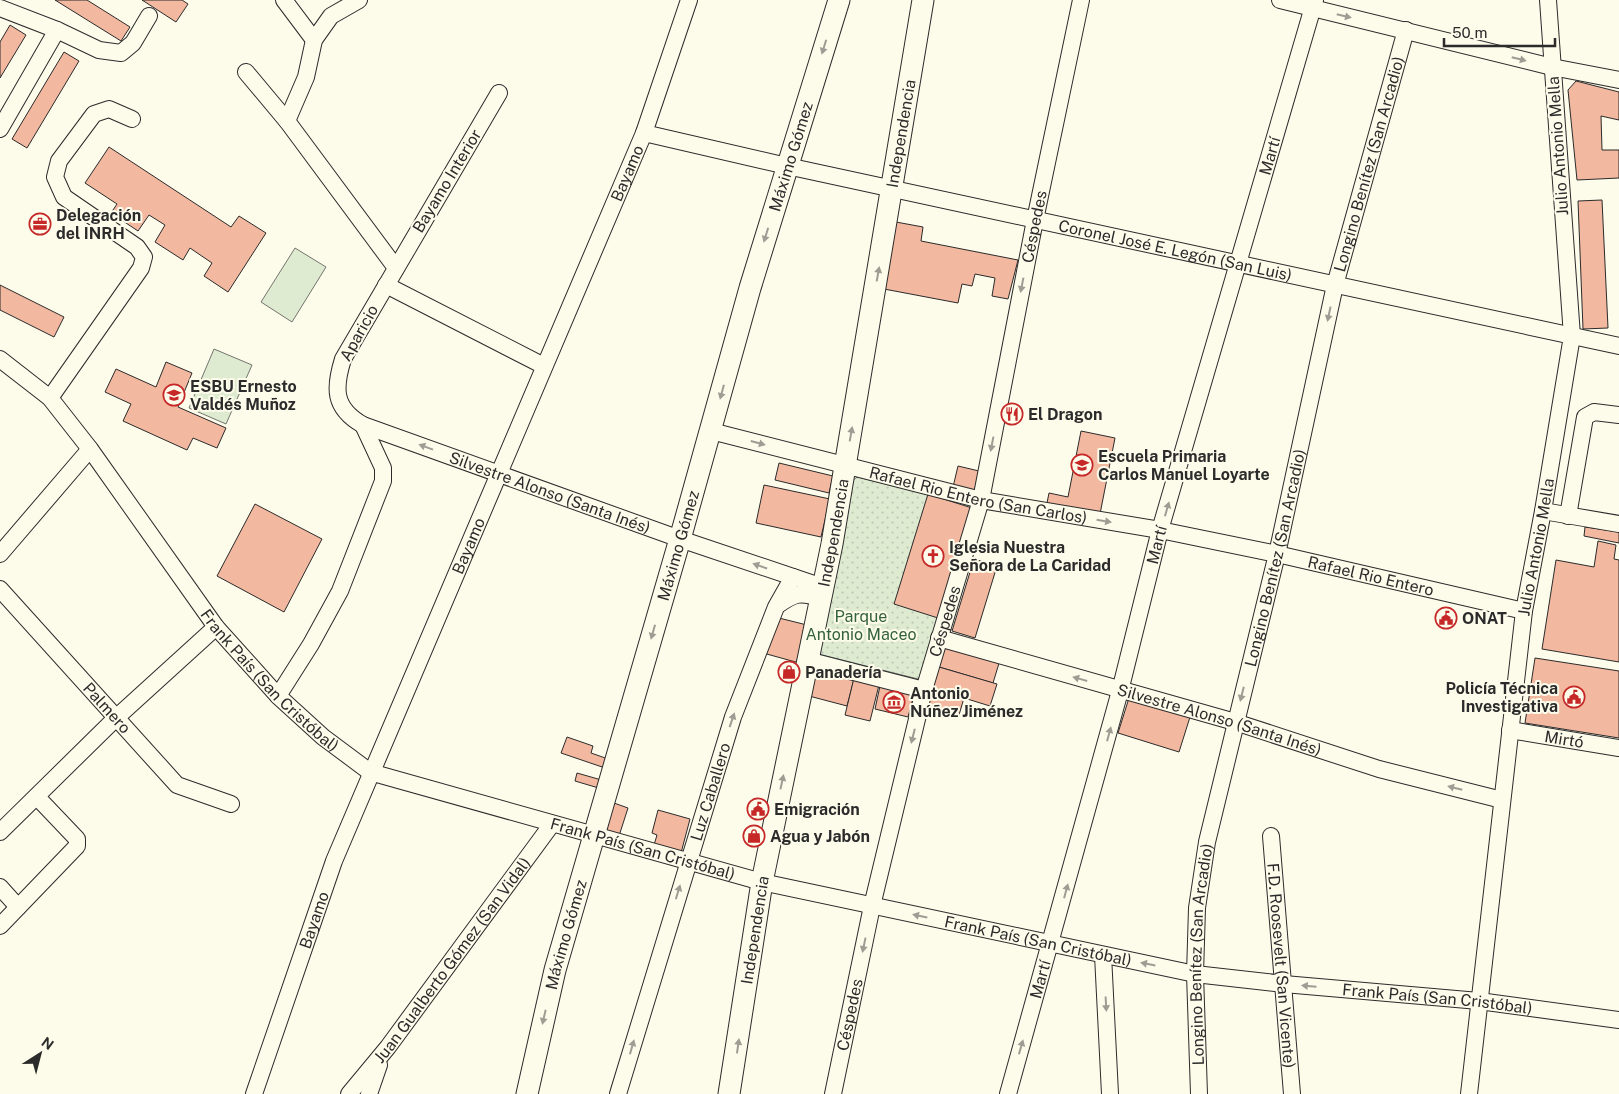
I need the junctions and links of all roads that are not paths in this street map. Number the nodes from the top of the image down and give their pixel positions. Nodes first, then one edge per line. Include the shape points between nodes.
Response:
1 (284, 0) edge
2 (359, 0) edge
3 (689, 0) edge
4 (839, 0) edge
5 (923, 0) edge
6 (1082, 0) edge
7 (1280, 0) edge
8 (1548, 0) edge
9 (1314, 4) edge
10 (0, 8) edge
11 (149, 16) dead end
12 (57, 30) junction
13 (1406, 30) junction
14 (314, 40) junction
15 (1552, 67) junction
16 (246, 72) dead end
17 (1619, 80) edge
18 (499, 94) dead end
19 (132, 119) dead end
20 (287, 121) junction
21 (0, 129) edge
22 (644, 133) junction
23 (787, 166) junction
24 (892, 189) junction
25 (1035, 220) junction
26 (1238, 263) junction
27 (396, 268) junction
28 (386, 285) junction
29 (1335, 285) junction
30 (1572, 336) junction
31 (1619, 346) edge
32 (0, 359) edge
33 (544, 366) junction
34 (50, 398) junction
35 (1619, 415) edge
36 (363, 424) junction
37 (711, 431) junction
38 (90, 449) junction
39 (845, 466) junction
40 (498, 472) junction
41 (981, 500) junction
42 (1543, 511) junction
43 (1568, 516) junction
44 (1619, 524) edge
45 (1160, 530) junction
46 (680, 539) junction
47 (0, 554) edge
48 (1277, 554) junction
49 (793, 577) junction
50 (0, 589) edge
51 (821, 592) junction
52 (776, 607) junction
53 (1524, 611) junction
54 (216, 628) junction
55 (939, 638) junction
56 (807, 660) junction
57 (924, 690) junction
58 (1120, 691) junction
59 (278, 696) junction
60 (116, 717) junction
61 (1235, 722) junction
62 (1510, 730) junction
63 (1619, 748) edge
64 (370, 772) junction
65 (38, 797) junction
66 (1502, 800) junction
67 (230, 804) dead end
68 (552, 824) junction
69 (0, 832) edge
70 (595, 835) junction
71 (1271, 836) dead end
72 (688, 861) junction
73 (762, 882) junction
74 (0, 887) edge
75 (872, 906) junction
76 (18, 907) junction
77 (0, 926) edge
78 (1051, 943) junction
79 (1103, 955) junction
80 (1195, 974) junction
81 (1284, 984) junction
82 (1479, 1001) junction
83 (1619, 1020) edge
84 (388, 1047) junction
85 (257, 1093) edge
86 (349, 1094) edge
87 (369, 1094) edge
88 (527, 1094) edge
89 (618, 1094) edge
90 (730, 1094) edge
91 (833, 1094) edge
92 (1008, 1094) edge
93 (1110, 1094) edge
94 (1199, 1094) edge
95 (1292, 1094) edge
96 (1469, 1094) edge

1 - 14 street
2 - 14 street via 331,16
3 - 22 street, Bayamo
4 -> 23 main road, Máximo Gómez
5 - 24 main road, Independencia
6 - 25 street, Céspedes
7 - 9 street
8 - 15 street, Julio Antonio Mella
9 -> 13 street
9 - 26 street, Martí
10 - 12 street
11 - 12 street via 133,43 121,53 99,50
12 - 21 street
13 -> 15 street
13 - 29 street, Longino Benítez (San Arcadio)
14 - 20 street via 306,77
15 - 17 street
15 - 30 street, Julio Antonio Mella
16 - 20 street
18 - 27 street, Bayamo Interior
19 - 34 street via 109,109 94,114 59,161 55,177 64,197 137,247 144,257 141,268
20 - 27 street
22 - 23 street, Coronel José E. Legón (San Luis)
22 - 33 street, Bayamo
23 - 24 street, Coronel José E. Legón (San Luis)
23 -> 37 main road, Máximo Gómez
24 - 25 street, Coronel José E. Legón (San Luis)
39 -> 24 main road, Independencia
25 - 26 street, Coronel José E. Legón (San Luis)
25 -> 41 street, Céspedes
26 - 29 street, Coronel José E. Legón (San Luis)
45 -> 26 street, Martí
27 - 28 street, Aparicio
28 - 33 street
28 - 36 street, Aparicio via 343,359 336,381 337,396 346,412
29 - 30 street, Coronel José E. Legón (San Luis)
29 -> 48 street, Longino Benítez (San Arcadio)
30 - 31 street, Coronel José E. Legón (San Luis)
30 - 42 street, Julio Antonio Mella
32 - 34 street, Frank País (San Cristóbal)
33 - 40 street, Bayamo
34 - 38 street, Frank País (San Cristóbal)
35 - 43 street via 1594,412 1585,417
40 -> 36 street, Silvestre Alonso (Santa Inés)
36 - 59 street, Aparicio via 383,468 383,481 340,591
37 -> 39 street, Rafael Rio Entero (San Carlos)
37 - 46 main road, Máximo Gómez
38 - 47 street
38 - 54 street, Frank País (San Cristóbal)
39 - 41 street, Rafael Rio Entero (San Carlos)
39 - 51 main road, Independencia
40 - 46 street, Silvestre Alonso (Santa Inés)
40 - 64 street, Bayamo
41 -> 45 street, Rafael Rio Entero (San Carlos)
41 - 55 street, Céspedes
42 - 43 street
42 - 53 street, Julio Antonio Mella
43 - 44 street
45 - 48 street, Rafael Rio Entero
45 - 58 street, Martí
49 -> 46 street, Silvestre Alonso (Santa Inés)
46 -> 70 main road, Máximo Gómez
48 - 53 street, Rafael Rio Entero
48 -> 61 street, Longino Benítez (San Arcadio)
49 - 51 street, Silvestre Alonso (Santa Inés)
49 - 52 street, Luz Caballero
50 - 60 street, Palmero
51 - 52 street via 791,596
51 - 56 main road, Independencia
72 -> 52 street, Luz Caballero via 733,717
53 - 62 street, Julio Antonio Mella
54 - 59 street, Frank País (San Cristóbal)
54 - 60 street
55 - 57 street, Céspedes
58 -> 55 street, Silvestre Alonso (Santa Inés)
56 - 57 street
73 -> 56 main road, Independencia
57 -> 75 street, Céspedes
58 - 61 street, Silvestre Alonso (Santa Inés)
78 -> 58 street, Martí
59 - 64 street, Frank País (San Cristóbal) via 323,737
60 - 65 street
60 - 67 street, Palmero via 177,785
66 -> 61 street, Silvestre Alonso (Santa Inés) via 1379,769
61 - 80 street, Longino Benítez (San Arcadio) via 1207,842 1197,908
62 - 63 street, Mirtó
62 - 66 street, Julio Antonio Mella
64 - 68 street, Frank País (San Cristóbal)
64 - 85 street, Bayamo via 334,861
65 - 69 street
65 - 76 street via 78,842
66 - 82 street, Julio Antonio Mella
68 - 70 street, Frank País (San Cristóbal)
68 - 84 street, Juan Gualberto Gómez (San Vidal)
70 - 72 street, Frank País (San Cristóbal)
70 -> 88 main road, Máximo Gómez via 555,970
71 - 81 street, F.D. Roosevelt (San Vicente)
72 - 73 street, Frank País (San Cristóbal)
89 -> 72 street, Luz Caballero
73 - 75 street, Frank País (San Cristóbal)
90 -> 73 main road, Independencia
74 - 76 street
78 -> 75 street, Frank País (San Cristóbal)
75 -> 91 street, Céspedes
76 - 77 street
78 - 79 street, Frank País (San Cristóbal)
92 -> 78 street, Martí
80 -> 79 street, Frank País (San Cristóbal)
79 -> 93 street
80 - 81 street, Frank País (San Cristóbal)
80 - 94 street, Longino Benítez (San Arcadio)
82 -> 81 street, Frank País (San Cristóbal)
81 - 95 street, F.D. Roosevelt (San Vicente)
82 - 83 street, Frank País (San Cristóbal)
82 - 96 street, Julio Antonio Mella
84 - 86 street, Juan Gualberto Gómez (San Vidal)
84 - 87 street

